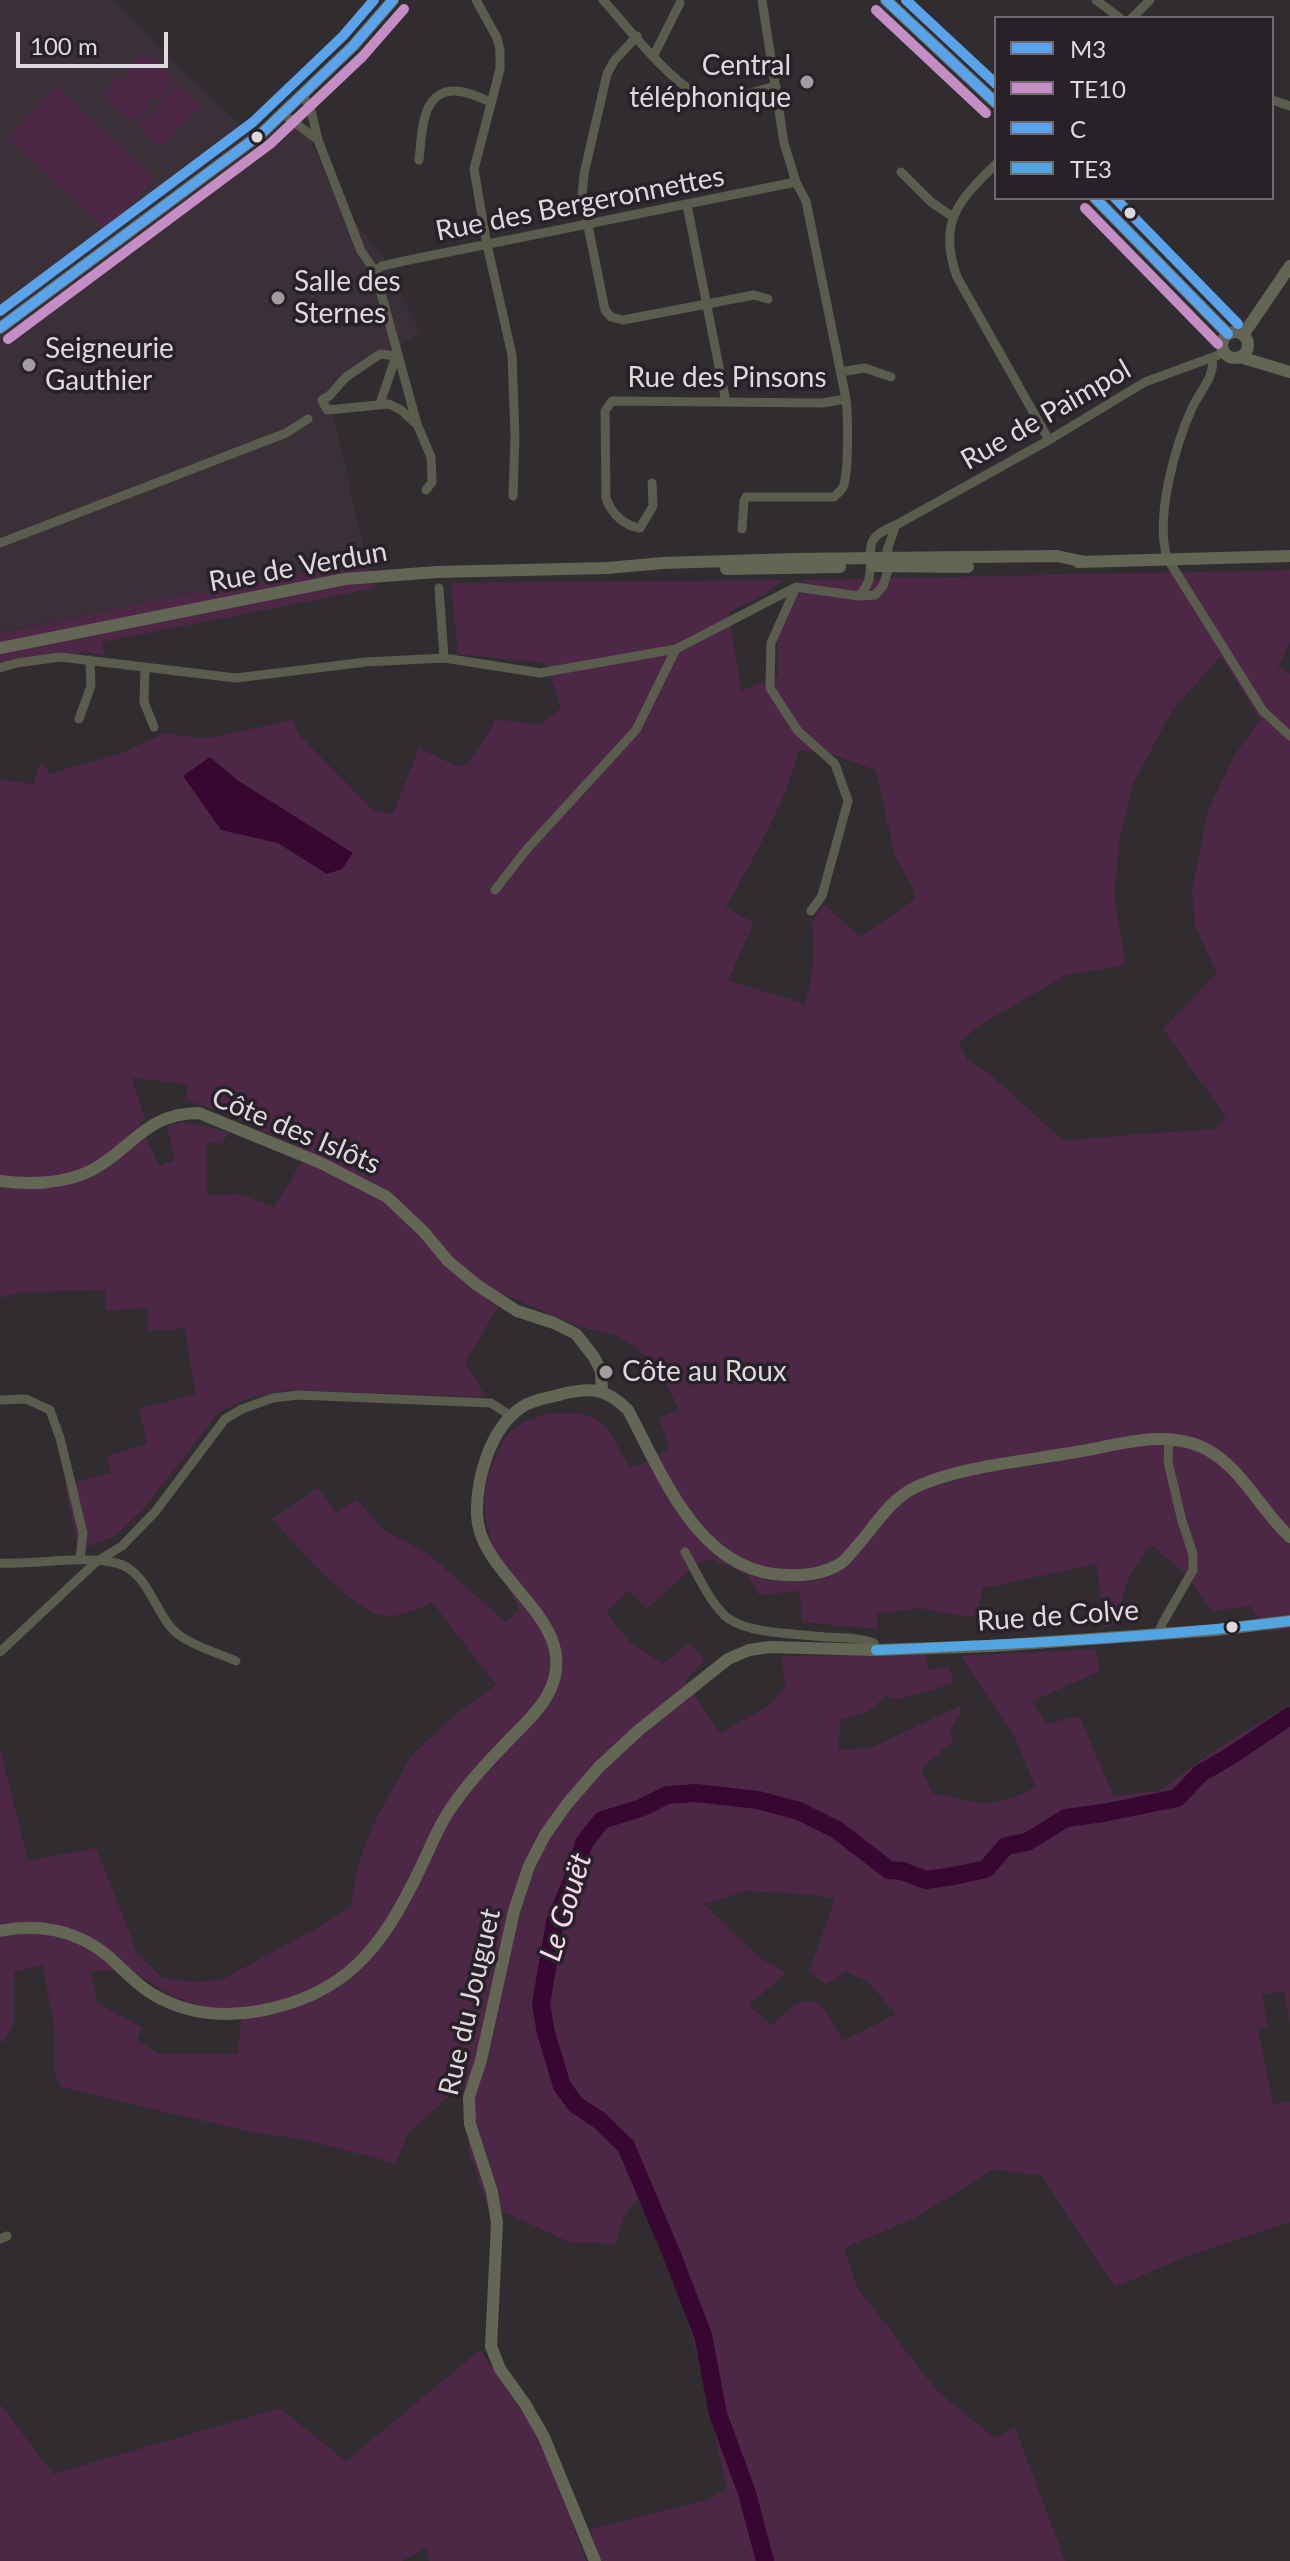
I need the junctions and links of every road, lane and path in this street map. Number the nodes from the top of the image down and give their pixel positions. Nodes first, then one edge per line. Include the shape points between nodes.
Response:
1 (393, 0) edge
2 (476, 0) edge
3 (603, 0) edge
4 (762, 0) edge
5 (886, 0) edge
6 (1096, 0) edge
7 (1150, 0) edge
8 (680, 3) dead end
9 (1117, 16) edge
10 (1134, 16) edge
11 (637, 36) junction
12 (654, 55) junction
13 (776, 86) junction
14 (303, 96) junction
15 (994, 101) edge
16 (491, 102) junction
17 (283, 114) junction
18 (318, 140) junction
19 (419, 160) dead end
20 (994, 166) edge
21 (901, 172) dead end
22 (796, 182) junction
23 (1097, 200) edge
24 (687, 205) junction
25 (953, 217) junction
26 (588, 224) junction
27 (488, 245) junction
28 (1290, 266) edge
29 (375, 271) junction
30 (768, 299) dead end
31 (708, 304) junction
32 (0, 328) edge
33 (1228, 334) junction
34 (1243, 335) junction
35 (1243, 353) junction
36 (1218, 355) junction
37 (396, 356) junction
38 (840, 372) junction
39 (1290, 372) edge
40 (891, 377) dead end
41 (846, 399) junction
42 (726, 402) junction
43 (380, 404) junction
44 (308, 419) dead end
45 (417, 424) junction
46 (1049, 440) junction
47 (652, 483) dead end
48 (426, 490) dead end
49 (513, 496) dead end
50 (896, 525) junction
51 (742, 529) dead end
52 (0, 543) edge
53 (1290, 556) edge
54 (1167, 558) junction
55 (890, 561) junction
56 (869, 562) junction
57 (796, 587) junction
58 (439, 588) dead end
59 (859, 596) junction
60 (0, 648) edge
61 (676, 649) junction
62 (444, 658) junction
63 (90, 660) junction
64 (145, 667) junction
65 (0, 668) edge
66 (79, 719) dead end
67 (154, 727) dead end
68 (1290, 736) edge
69 (495, 890) dead end
70 (811, 911) dead end
71 (0, 1181) edge
72 (602, 1391) junction
73 (0, 1400) edge
74 (511, 1416) junction
75 (1169, 1440) junction
76 (1290, 1537) edge
77 (685, 1552) dead end
78 (80, 1559) junction
79 (96, 1562) junction
80 (0, 1563) edge
81 (1290, 1621) edge
82 (1159, 1633) junction
83 (876, 1650) junction
84 (0, 1652) edge
85 (236, 1661) dead end
86 (0, 1931) edge
87 (595, 2561) edge

1 - 14 street
2 - 16 street via 500,50
3 - 11 street
4 - 13 street
5 - 15 street
6 - 9 street
7 - 10 street
8 - 12 street
11 - 12 street
11 - 26 street via 607,74 584,174
12 - 13 street via 683,84 709,99
13 - 22 street
14 - 17 street
14 - 18 street
16 - 19 street via 456,90 443,92 425,111
16 - 27 street via 474,169
17 - 18 street
17 - 32 street
18 - 29 street via 361,251
20 - 25 street
21 - 25 street
22 - 24 street, Rue des Bergeronnettes
22 - 38 street via 806,201
23 - 33 street
24 - 26 street, Rue des Bergeronnettes
24 - 31 street
25 - 46 street via 950,246 957,277
26 - 27 street, Rue des Bergeronnettes
26 - 31 street via 605,310 611,317 623,320
27 - 29 street, Rue des Bergeronnettes
27 - 49 street via 512,355
28 - 34 street
29 - 37 street
30 - 31 street via 754,295
31 - 42 street
33 - 34 street
33 - 36 street
34 - 35 street
35 - 36 street via 1231,358
35 - 39 street
36 - 46 street, Rue de Paimpol via 1145,382
36 - 54 street via 1173,460 1165,517
37 - 43 street
37 - 43 street via 380,354 322,400 327,410
37 - 45 street
38 - 40 street via 865,368
38 - 41 street
41 - 42 street, Rue des Pinsons
41 - 51 street via 849,430 843,489 834,497 746,497
42 - 47 street, Rue des Pinsons via 612,401 605,411 604,430 609,508 640,528 653,506
43 - 45 street via 401,410
44 - 52 street via 286,433
45 - 48 street via 431,457 432,482
46 - 50 street, Rue de Paimpol
50 - 55 street via 887,550
50 - 56 street, Rue de Paimpol via 878,532
53 - 54 street
54 - 55 street, Rue de Verdun via 967,567
54 - 68 street via 1263,711
55 - 56 street, Rue de Verdun
55 - 59 street via 883,586 875,595
56 - 59 street, Rue de Paimpol via 869,580
56 - 60 street, Rue de Verdun via 663,563 345,579
57 - 59 street
57 - 61 street
57 - 70 street via 771,643 770,688 798,731 835,764 848,801 822,896
58 - 62 street
61 - 62 street via 540,673
61 - 69 street via 636,730
62 - 64 street via 236,678
63 - 64 street
63 - 65 street via 60,657
63 - 66 street via 91,686
64 - 67 street via 144,702
71 - 72 street, Côte des Islôts via 23,1184 90,1171 146,1129 177,1113 199,1113 321,1163 387,1197 477,1285 517,1311 576,1334 601,1371
72 - 74 street via 533,1401
72 - 75 street via 628,1410 686,1516 705,1539 750,1568 777,1575 807,1576 842,1562 896,1500 936,1479 1143,1440
73 - 78 street via 26,1399 50,1410 83,1533
74 - 79 street via 491,1403 273,1398 225,1419 155,1512 122,1546
74 - 86 street via 486,1461 478,1525 493,1559 549,1635 555,1675 535,1713 476,1774 448,1813 405,1900 370,1953 322,1991 268,2009 213,2015 152,1994 107,1955 65,1932 21,1927
75 - 76 street via 1202,1447 1221,1459
75 - 82 street via 1168,1462 1193,1570
77 - 83 street via 728,1618 744,1626 860,1638 874,1643
78 - 79 street
78 - 80 street
79 - 84 street
79 - 85 street via 135,1571 178,1635
81 - 82 street, Rue de Colve
82 - 83 street, Rue de Colve
83 - 87 street, Rue du Jouguet via 770,1647 728,1659 639,1730 567,1804 529,1866 514,1911 469,2097 470,2124 497,2223 491,2346 544,2437

